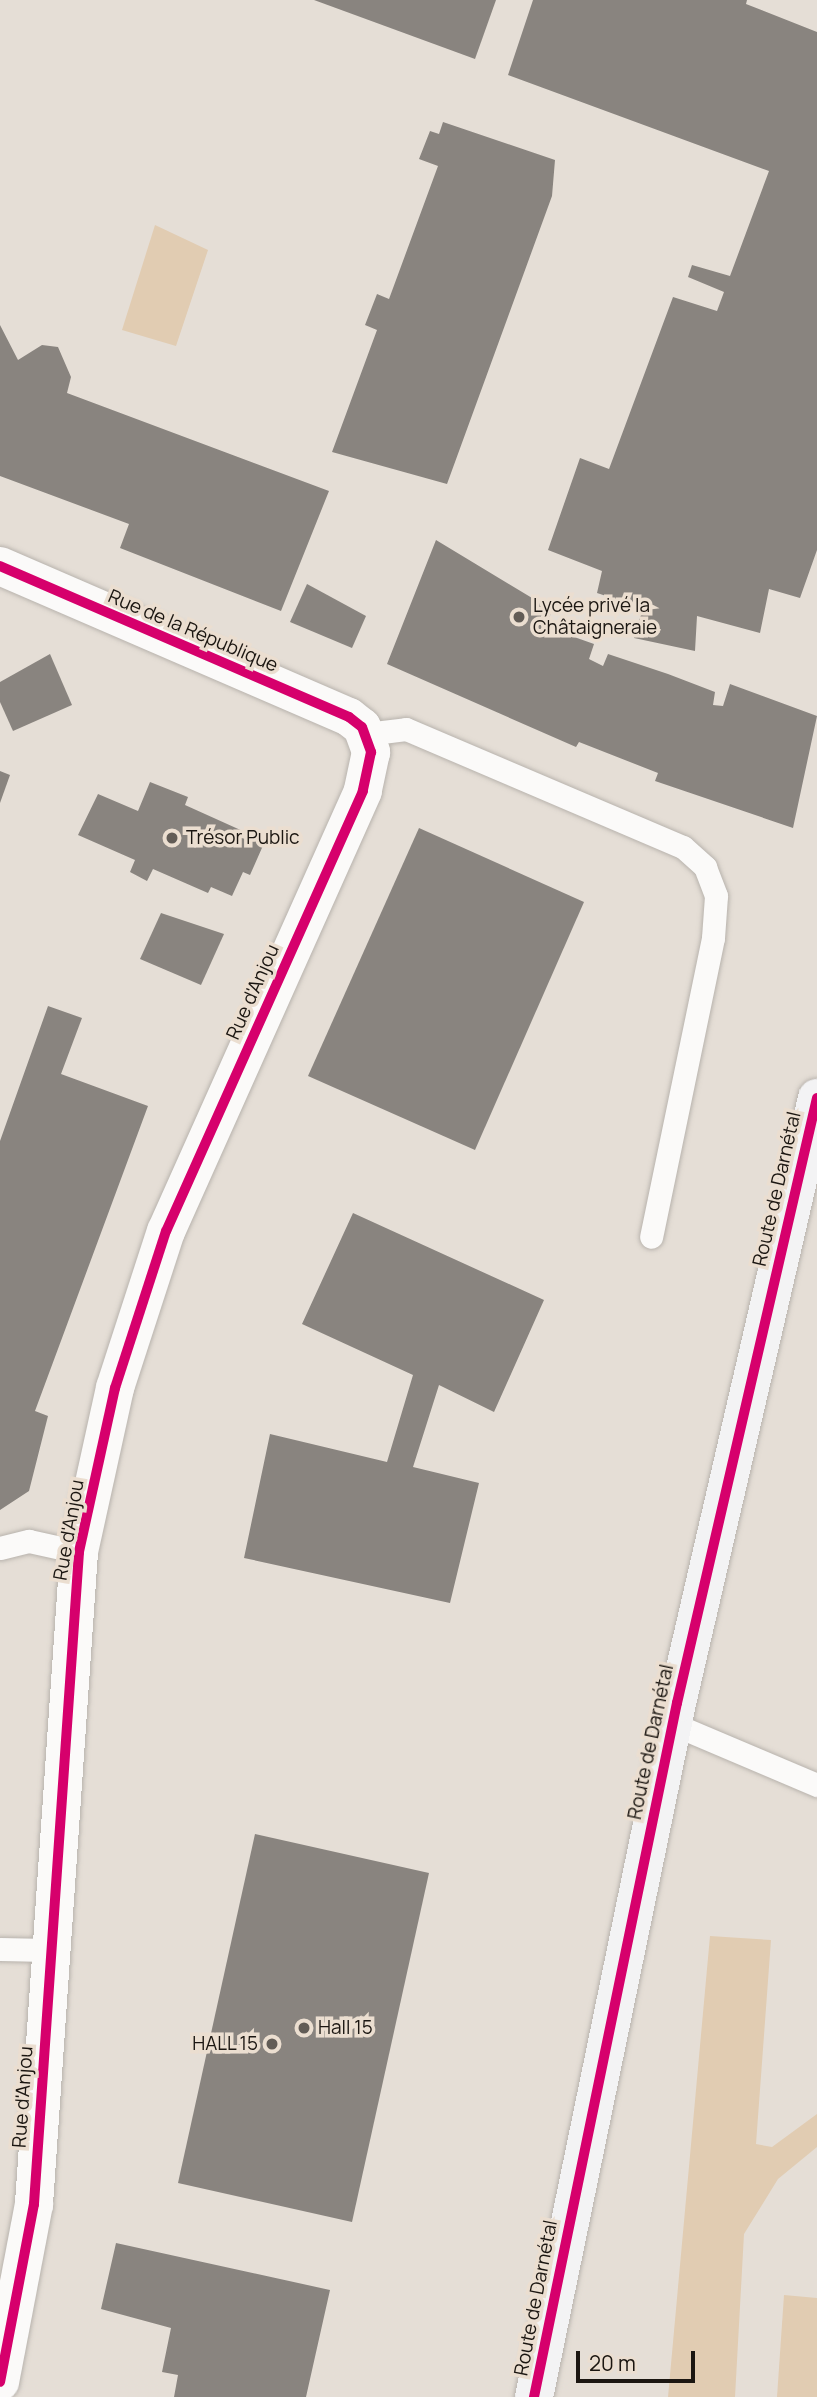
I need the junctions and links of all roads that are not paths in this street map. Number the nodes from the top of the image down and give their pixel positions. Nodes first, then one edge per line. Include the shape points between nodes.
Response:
1 (0, 566) edge
2 (366, 734) junction
3 (817, 1098) edge
4 (651, 1237) dead end
5 (0, 1548) edge
6 (79, 1552) junction
7 (673, 1724) junction
8 (817, 1785) edge
9 (0, 1949) edge
10 (48, 1950) junction
11 (13, 2264) edge
12 (0, 2382) edge
13 (534, 2397) edge

1 - 2 street, Rue de la République via 349,717
2 - 4 lane via 406,729 683,847 705,867 716,896 713,938
2 - 6 street, Rue d'Anjou via 371,765 363,791 166,1231 115,1388
3 - 7 main road, Route de Darnétal
5 - 6 lane via 29,1541
6 - 10 street, Rue d'Anjou
7 - 8 lane
7 - 13 main road, Route de Darnétal
9 - 10 lane
10 - 11 street, Rue d'Anjou
11 - 12 street, Rue d'Anjou

